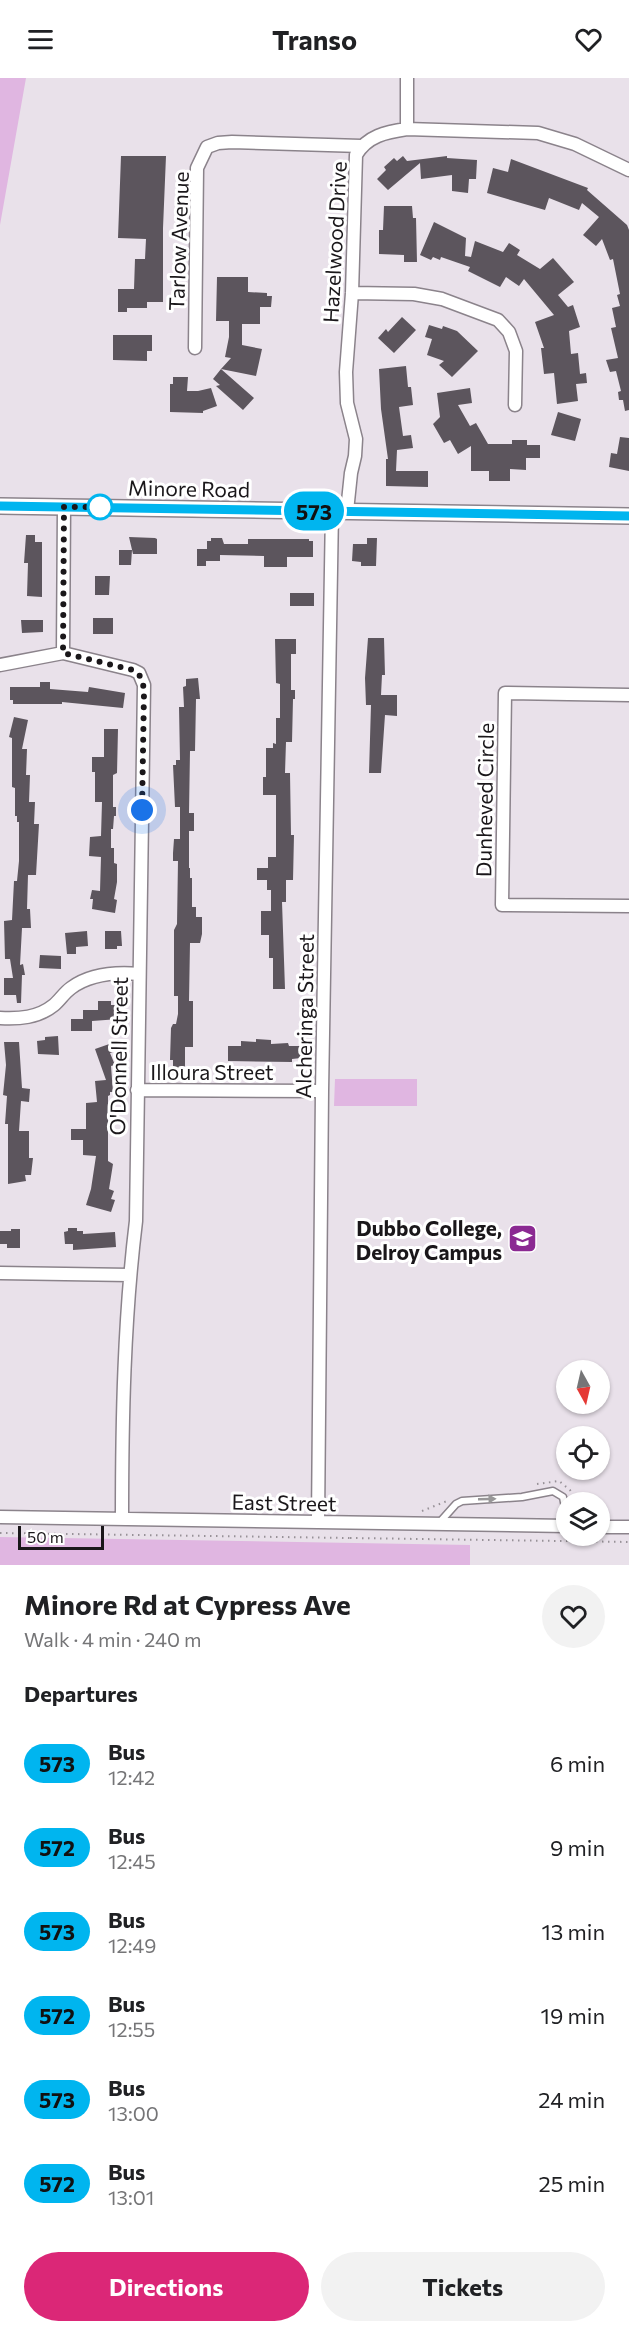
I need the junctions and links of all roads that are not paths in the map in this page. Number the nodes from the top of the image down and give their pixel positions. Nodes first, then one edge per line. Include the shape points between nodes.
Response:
1 (407, 78) edge
2 (407, 129) junction
3 (361, 146) junction
4 (628, 165) edge
5 (352, 293) junction
6 (195, 348) dead end
7 (515, 405) dead end
8 (0, 506) edge
9 (64, 507) junction
10 (340, 511) junction
11 (629, 516) edge
12 (63, 653) junction
13 (0, 665) edge
14 (629, 694) edge
15 (629, 906) edge
16 (139, 974) junction
17 (0, 1018) edge
18 (137, 1090) junction
19 (322, 1091) junction
20 (0, 1273) edge
21 (130, 1275) junction
22 (556, 1493) edge
23 (0, 1517) edge
24 (122, 1518) junction
25 (318, 1522) junction
26 (439, 1524) junction
27 (556, 1526) edge
28 (610, 1527) edge
29 (629, 1527) edge

1 - 2 street
2 - 3 street, Hazelwood Drive via 386,132
2 - 4 street, Hazelwood Drive via 538,133
3 - 5 street, Hazelwood Drive via 355,162
3 - 6 street, Tarlow Avenue via 232,142 207,147 197,168
5 - 7 street via 414,294 442,299 498,320 509,332 516,351
5 - 10 street, Hazelwood Drive via 345,372 347,403 356,439
8 - 9 street, Minore Road
9 - 10 street, Minore Road
9 - 12 street
10 - 11 street, Minore Road
10 - 19 street, Alcheringa Street
12 - 13 street
12 - 16 street, O'Donnell Street via 133,670 139,673 144,685
14 - 15 street, Dunheved Circle via 504,693 502,905
16 - 17 street via 118,972 89,978 71,988 53,1006 25,1019
16 - 18 street, O'Donnell Street
18 - 19 street, Illoura Street
18 - 21 street, O'Donnell Street via 136,1221
19 - 25 street, Alcheringa Street
20 - 21 street
21 - 24 street, O'Donnell Street via 122,1426
26 -> 22 lane via 462,1501
23 - 24 street, East Street
24 - 25 street, East Street
25 - 26 street, East Street
26 - 27 street, East Street
28 - 29 street

